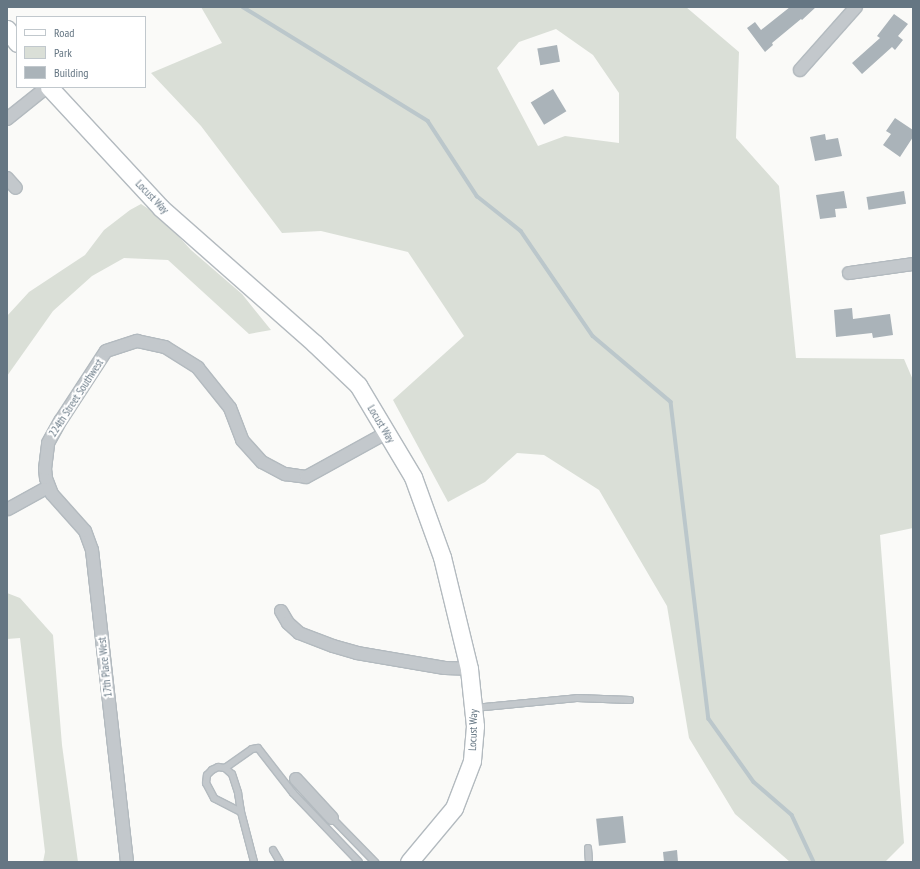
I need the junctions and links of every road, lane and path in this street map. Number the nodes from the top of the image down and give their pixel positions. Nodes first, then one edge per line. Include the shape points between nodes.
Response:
1 (856, 7) edge
2 (7, 29) edge
3 (16, 42) edge
4 (800, 70) dead end
5 (47, 88) edge
6 (49, 88) edge
7 (7, 119) edge
8 (7, 178) edge
9 (16, 188) dead end
10 (913, 264) edge
11 (849, 273) dead end
12 (386, 433) junction
13 (48, 487) junction
14 (8, 509) dead end
15 (282, 611) dead end
16 (469, 669) junction
17 (630, 700) dead end
18 (474, 708) junction
19 (225, 768) junction
20 (296, 779) dead end
21 (241, 812) junction
22 (332, 818) joint
23 (588, 848) dead end
24 (273, 850) dead end
25 (127, 862) edge
26 (254, 862) edge
27 (280, 862) edge
28 (359, 862) edge
29 (375, 862) edge
30 (409, 862) edge
31 (589, 862) edge

1 - 4 street
2 - 3 main road
5 - 7 street
6 - 12 main road, Locust Way via 161,208 358,385
8 - 9 street
10 - 11 street
12 - 13 street, 224th Street Southwest via 306,476 285,474 262,462 242,440 230,408 198,368 165,346 137,341 106,351 61,420 48,442 45,469
12 - 16 main road, Locust Way via 413,477 442,557
13 - 14 street
13 - 25 street, 17th Place West via 57,501 85,531 92,550
15 - 16 street via 288,623 299,633 333,646 357,653 445,668
16 - 18 main road, Locust Way
17 - 18 lane via 577,698
18 - 30 main road, Locust Way via 472,761 454,808
19 - 21 lane via 232,774
19 - 21 lane via 218,767 212,770 207,775 206,783 214,798
19 - 28 lane via 252,749 258,748 293,793
20 - 22 street
21 - 26 lane
22 - 29 lane
23 - 31 lane
24 - 27 lane

